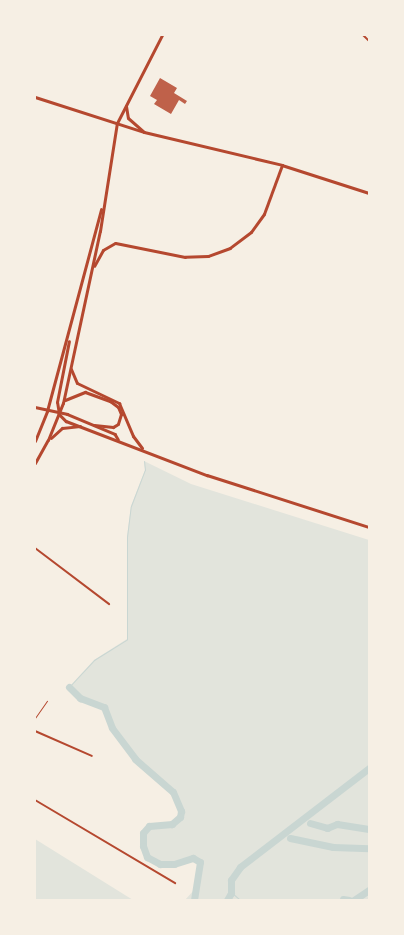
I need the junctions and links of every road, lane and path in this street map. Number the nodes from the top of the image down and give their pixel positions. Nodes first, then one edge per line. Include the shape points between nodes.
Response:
1 (162, 35) edge
2 (363, 35) edge
3 (369, 41) edge
4 (35, 97) edge
5 (126, 105) junction
6 (117, 123) junction
7 (144, 132) junction
8 (282, 165) junction
9 (106, 191) junction
10 (369, 193) edge
11 (91, 271) junction
12 (70, 330) junction
13 (71, 366) junction
14 (63, 403) junction
15 (35, 407) edge
16 (47, 411) junction
17 (59, 414) junction
18 (80, 426) junction
19 (94, 426) junction
20 (118, 439) junction
21 (48, 440) junction
22 (35, 441) edge
23 (142, 448) junction
24 (35, 464) edge
25 (369, 527) edge
26 (35, 548) edge
27 (110, 604) dead end
28 (47, 701) dead end
29 (35, 718) edge
30 (35, 730) edge
31 (92, 756) dead end
32 (35, 800) edge
33 (175, 883) dead end

1 - 5 main road
2 - 3 street
4 - 6 main road
5 - 6 main road
5 - 7 main road via 128,118
6 - 7 main road
6 - 9 main road
7 - 8 main road
8 - 10 street
8 - 11 main road via 264,214 251,232 230,248 208,256 185,258 115,243 103,250
9 - 11 main road
9 - 12 main road
11 - 13 main road
12 - 16 main road
12 - 17 main road via 57,402
13 - 14 main road
13 - 23 main road via 77,383 119,403 133,436
14 - 17 main road
14 - 19 main road via 67,397 85,392 110,400 121,414 118,424 113,427
15 - 16 street
16 - 17 street
16 - 22 main road
17 - 18 street
17 - 19 street
17 - 21 main road
18 - 20 street
18 - 21 main road via 62,428
19 - 20 street via 115,434
20 - 23 street
21 - 24 main road
23 - 25 street via 207,475
26 - 27 street
28 - 29 lane
30 - 31 street
32 - 33 street

